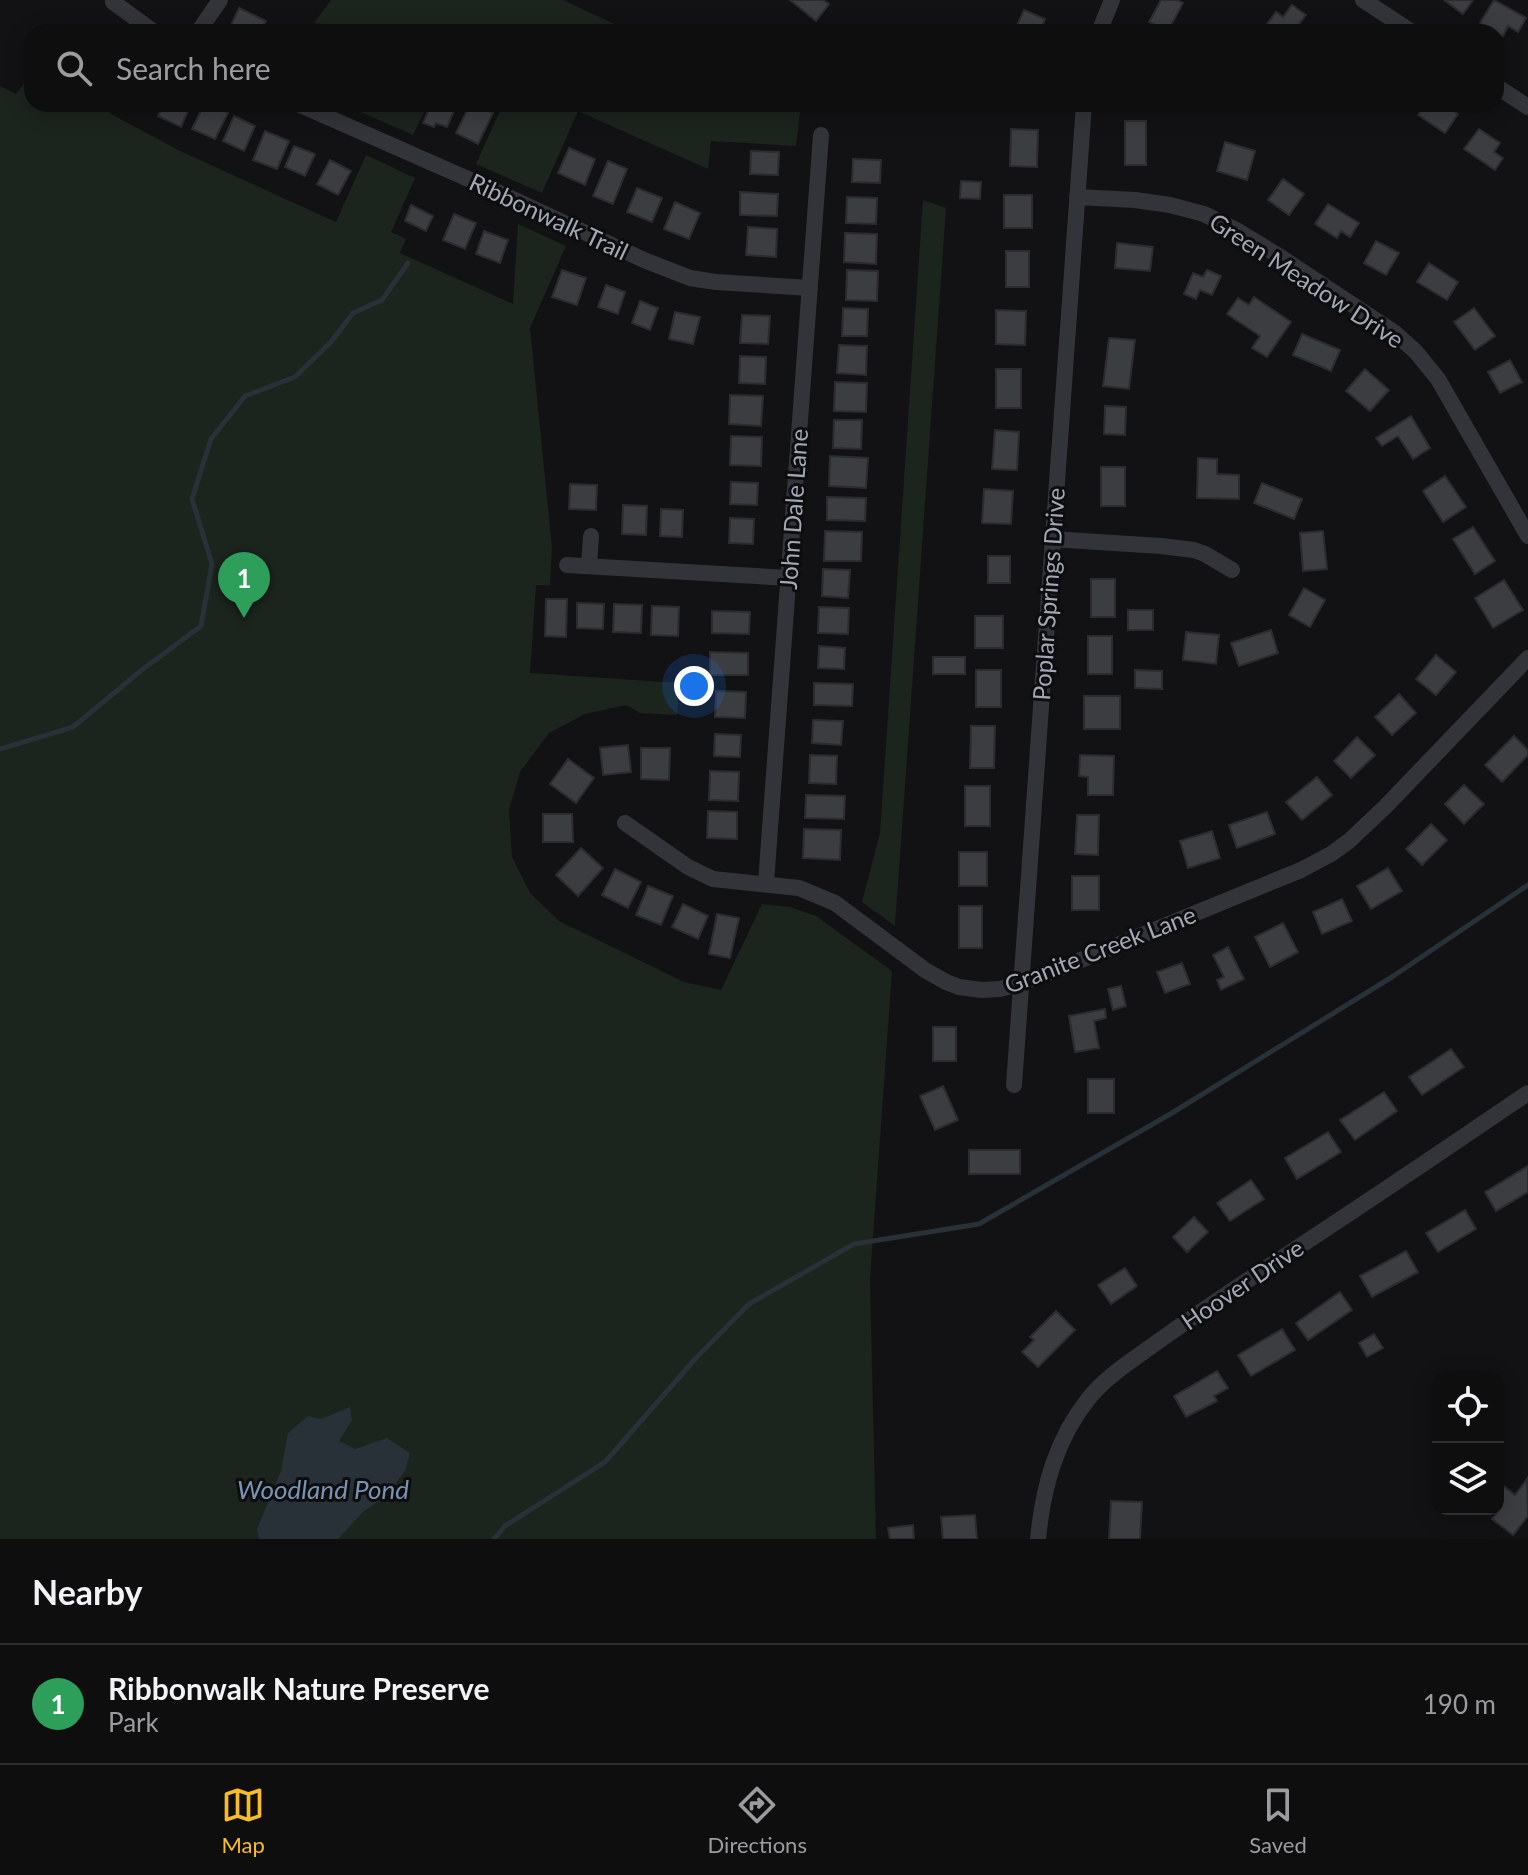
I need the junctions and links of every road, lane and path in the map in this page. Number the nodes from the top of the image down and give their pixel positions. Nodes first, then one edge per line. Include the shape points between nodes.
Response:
1 (220, 0) edge
2 (1112, 0) edge
3 (1363, 0) edge
4 (113, 2) dead end
5 (143, 24) edge
6 (204, 24) edge
7 (1102, 24) edge
8 (1400, 24) edge
9 (1504, 91) edge
10 (1528, 107) edge
11 (316, 112) edge
12 (1083, 112) edge
13 (821, 135) dead end
14 (1077, 197) junction
15 (810, 288) junction
16 (591, 536) dead end
17 (1528, 536) edge
18 (1051, 539) junction
19 (567, 565) dead end
20 (589, 566) junction
21 (1232, 570) dead end
22 (788, 578) junction
23 (1528, 658) edge
24 (625, 823) dead end
25 (766, 883) junction
26 (1021, 983) junction
27 (1014, 1085) dead end
28 (1528, 1093) edge
29 (1038, 1539) edge

1 - 6 street
2 - 7 street
3 - 8 street
4 - 5 street
9 - 10 street
11 - 15 street, Ribbonwalk Trail via 690,278
12 - 14 street, Poplar Springs Drive
13 - 15 street, John Dale Lane
14 - 17 street, Green Meadow Drive via 1135,200 1204,214 1279,256 1395,333 1438,379
14 - 18 street, Poplar Springs Drive
15 - 22 street, John Dale Lane
16 - 20 street
18 - 21 street via 1194,550
18 - 26 street, Poplar Springs Drive
19 - 20 street
20 - 22 street
22 - 25 street, John Dale Lane
23 - 26 street, Granite Creek Lane via 1386,806 1331,854
24 - 25 street, Granite Creek Lane via 713,879
25 - 26 street, Granite Creek Lane via 799,888 835,903 946,982 982,990
26 - 27 street, Poplar Springs Drive
28 - 29 street, Hoover Drive via 1201,1310 1103,1383 1077,1413 1059,1446

